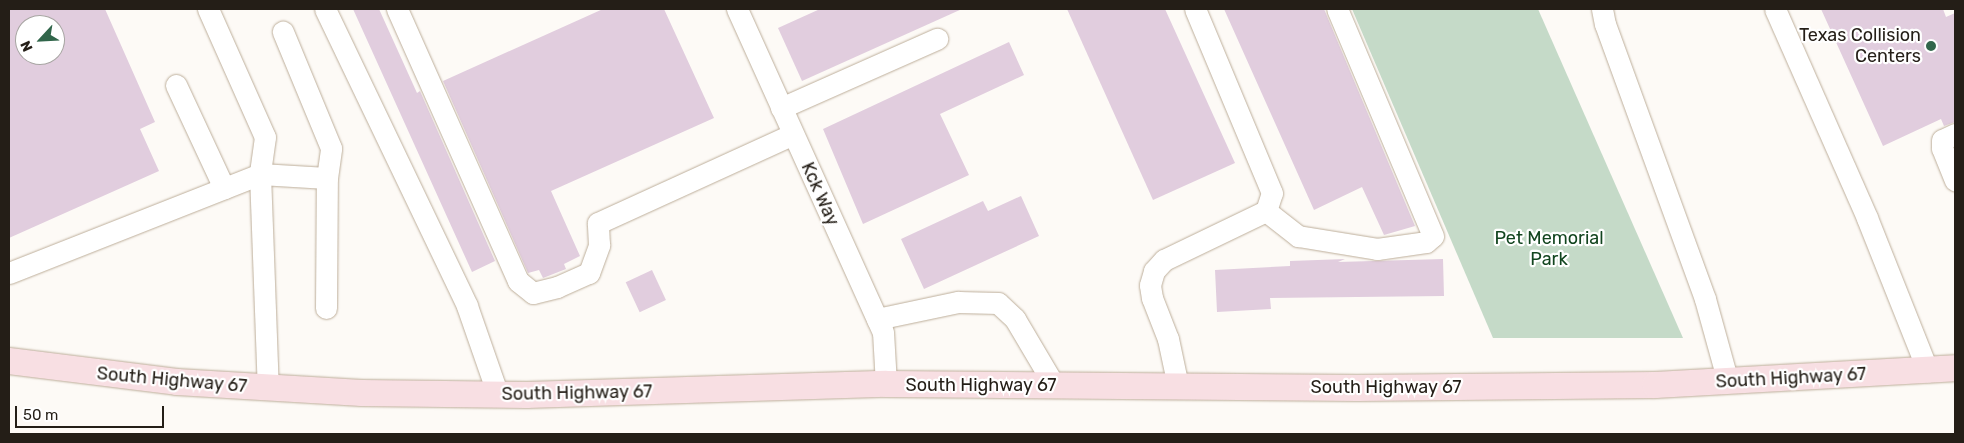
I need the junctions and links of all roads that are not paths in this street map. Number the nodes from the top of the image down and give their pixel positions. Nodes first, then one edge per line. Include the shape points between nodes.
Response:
1 (208, 9) edge
2 (325, 9) edge
3 (397, 9) edge
4 (737, 9) edge
5 (1195, 9) edge
6 (1337, 9) edge
7 (1602, 9) edge
8 (1775, 9) edge
9 (283, 32) dead end
10 (937, 38) dead end
11 (176, 85) dead end
12 (782, 108) junction
13 (793, 134) junction
14 (1955, 134) edge
15 (260, 174) junction
16 (327, 178) junction
17 (1955, 180) edge
18 (224, 188) junction
19 (1266, 211) junction
20 (9, 273) edge
21 (326, 308) dead end
22 (877, 319) junction
23 (9, 361) edge
24 (1955, 368) edge
25 (1928, 371) junction
26 (1728, 382) junction
27 (886, 384) junction
28 (1054, 385) junction
29 (1178, 386) junction
30 (268, 388) junction
31 (498, 395) junction

1 - 15 street via 264,137
2 - 31 street via 467,306
3 - 13 street via 518,281 533,293 589,273 599,245 598,223
4 - 12 street, Kck Way
5 - 19 street via 1272,193
6 - 19 street via 1433,236 1426,242 1377,248 1298,236
7 - 26 street via 1705,298
8 - 25 street via 1867,218
9 - 16 street via 331,148
10 - 12 street
11 - 18 street
12 - 13 street, Kck Way
13 - 22 street, Kck Way
14 - 17 street via 1942,140
15 - 16 street
15 - 18 street
15 - 30 street
16 - 21 street
18 - 20 street
19 - 29 street via 1164,260 1154,271 1150,285 1152,298 1168,339
22 - 27 street, Kck Way via 882,332
22 - 28 street via 958,302 998,303 1015,319
23 - 30 main road, South Highway 67 via 177,382
24 - 25 main road, South Highway 67
25 - 26 main road, South Highway 67
26 - 29 main road, South Highway 67 via 1367,388
27 - 28 main road, South Highway 67
27 - 31 main road, South Highway 67
28 - 29 main road, South Highway 67
30 - 31 main road, South Highway 67

